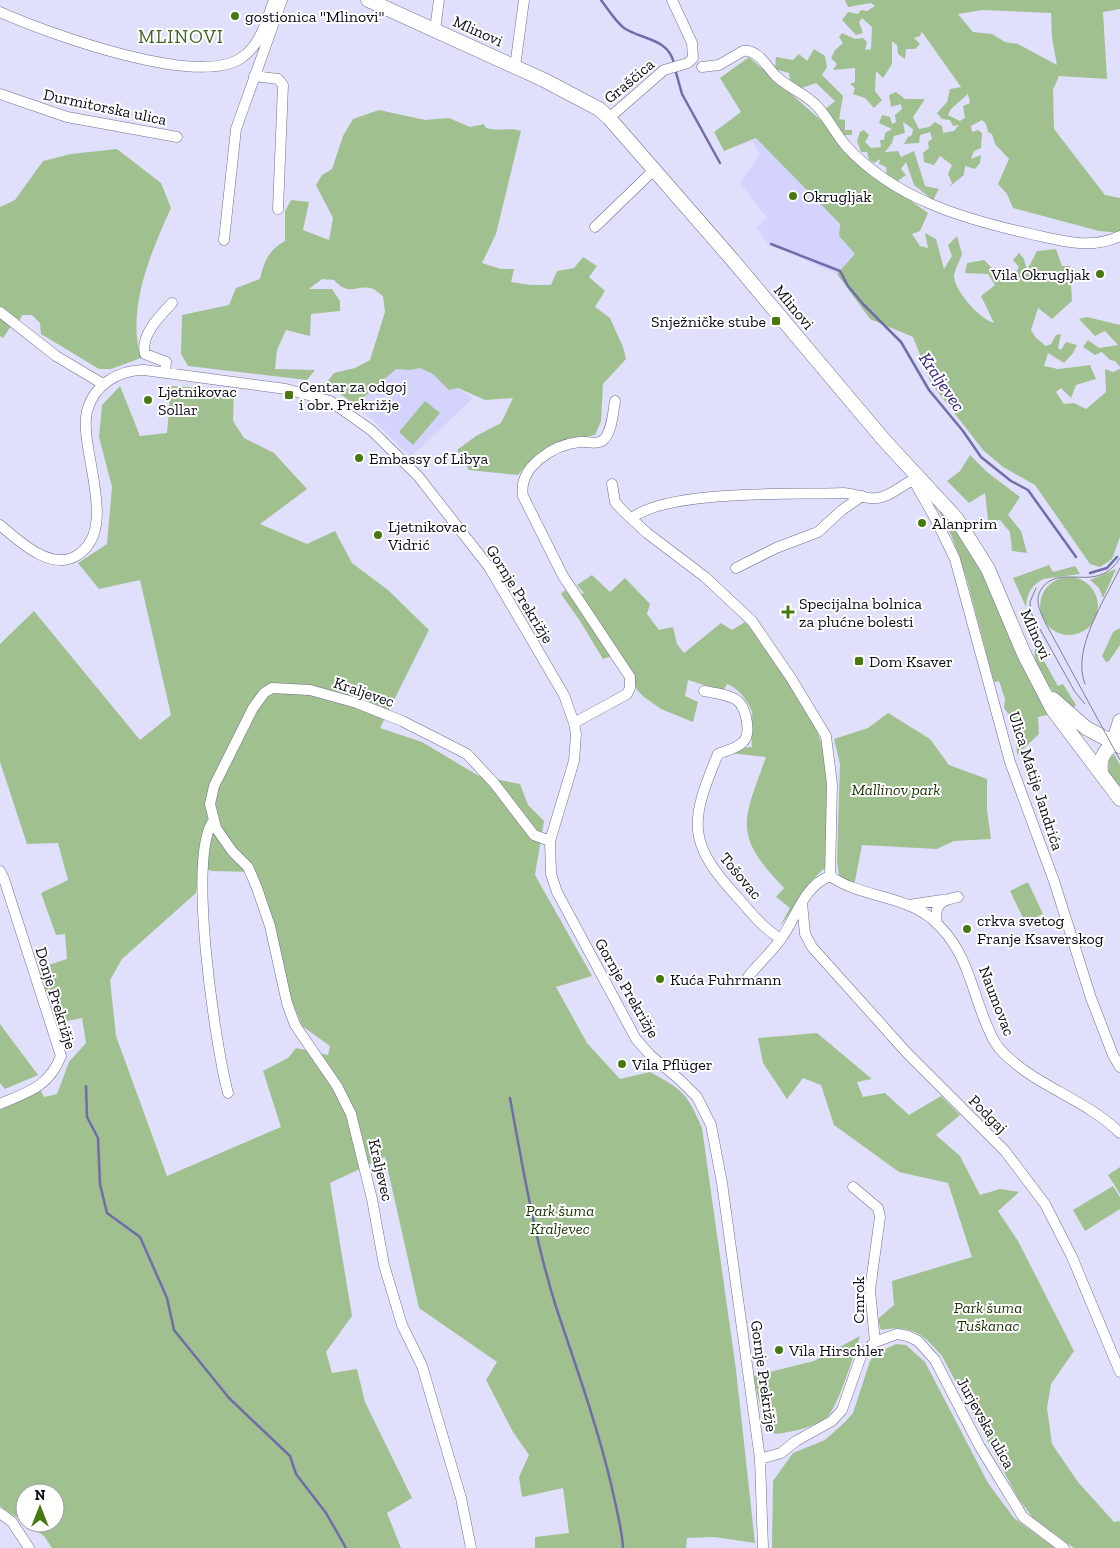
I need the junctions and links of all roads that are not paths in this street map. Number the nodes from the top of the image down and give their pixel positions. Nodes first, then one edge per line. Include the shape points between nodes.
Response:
1 (274, 0) edge
2 (282, 0) edge
3 (368, 0) edge
4 (439, 0) edge
5 (524, 0) edge
6 (672, 0) edge
7 (0, 12) edge
8 (436, 30) junction
9 (515, 67) junction
10 (702, 67) dead end
11 (254, 76) junction
12 (0, 94) edge
13 (609, 118) junction
14 (177, 137) dead end
15 (654, 170) junction
16 (278, 209) dead end
17 (595, 227) dead end
18 (1120, 236) edge
19 (224, 240) dead end
20 (172, 302) dead end
21 (0, 312) edge
22 (165, 373) junction
23 (104, 384) junction
24 (615, 401) dead end
25 (612, 484) dead end
26 (862, 496) junction
27 (632, 518) junction
28 (0, 525) edge
29 (736, 568) dead end
30 (1044, 690) junction
31 (704, 691) dead end
32 (1120, 721) edge
33 (574, 723) junction
34 (1115, 744) edge
35 (1078, 745) junction
36 (1102, 775) junction
37 (1120, 799) edge
38 (214, 820) junction
39 (550, 841) junction
40 (0, 871) edge
41 (830, 876) junction
42 (958, 898) dead end
43 (942, 900) junction
44 (802, 902) junction
45 (905, 905) junction
46 (937, 924) junction
47 (781, 939) junction
48 (748, 977) dead end
49 (1120, 1067) edge
50 (228, 1093) dead end
51 (0, 1104) edge
52 (1120, 1133) edge
53 (853, 1187) dead end
54 (875, 1342) junction
55 (1120, 1372) edge
56 (760, 1458) junction
57 (0, 1513) edge
58 (29, 1548) edge
59 (470, 1548) edge
60 (763, 1548) edge
61 (1064, 1548) edge

1 - 7 street via 251,50 234,63 217,67 168,63 108,50 77,42
2 - 11 street
3 - 8 main road, Mlinovi
4 - 8 street, Mlinovi
5 - 9 street
6 - 13 street, Graščica via 693,48 692,60 664,70
8 - 9 main road, Mlinovi
9 - 13 main road, Mlinovi via 579,98
10 - 18 street via 720,65 743,51 757,55 776,76 818,107 840,138 870,167 896,187 931,204 983,222 1076,245
11 - 16 street via 278,79 283,86
11 - 19 street via 235,137
12 - 14 street, Durmitorska ulica via 66,117
13 - 15 main road, Mlinovi
15 - 17 street
15 - 30 main road, Mlinovi via 877,432 956,518 988,569
20 - 22 street via 145,337 143,347 145,354 166,362
21 - 23 street via 56,356
22 - 23 street, Gornje Prekrižje via 133,370
22 - 33 street, Gornje Prekrižje via 306,393 330,401 371,430 418,476 489,567 564,695
23 - 28 street, Gornje Prekrižje via 89,404 86,420 96,496 93,536 87,547 74,558 53,560
24 - 33 street via 604,440 555,449 538,460 522,487 523,496 563,576 630,677 627,694
25 - 27 street via 615,502
26 - 27 street via 844,493 721,496 653,508
26 - 29 street via 818,532
26 - 49 street, Ulica Matije Jandrića via 884,497 911,480 925,499 954,559 1010,762 1054,881 1091,998
27 - 41 street via 705,577 752,621 826,736 832,784
30 - 34 main road, Mlinovi via 1077,722
30 - 35 main road, Mlinovi via 1056,716
31 - 47 street, Tošovac via 735,699 741,704 747,730 741,744 718,754 703,788 697,816 701,849 718,876
32 - 34 main road
33 - 39 street, Gornje Prekrižje via 574,761
34 - 35 main road via 1089,750
34 - 36 main road via 1100,762
35 - 36 main road, Mlinovi
36 - 37 main road, Mlinovi
38 - 39 street, Kraljevec via 210,804 214,786 253,708 272,688 292,688 357,703 402,721 467,754 534,835
38 - 50 street, Kraljevec via 209,826 203,860 203,918 218,1054
38 - 59 street, Kraljevec via 232,851 248,867 257,888 270,926 286,1003 295,1025 332,1079 351,1114 384,1265 402,1325 425,1374 461,1498
39 - 56 street, Gornje Prekrižje via 551,874 557,892 626,1022 650,1055 696,1097 711,1125
40 - 51 street, Donje Prekrižje via 61,1056 55,1072 44,1084
41 - 44 street via 816,883
41 - 45 street, Naumovac via 845,886
42 - 43 street, Naumovac
43 - 45 street, Naumovac
43 - 46 street via 937,908
44 - 47 street
44 - 55 street, Podgaj via 805,934 812,947 907,1053 1005,1151 1045,1204 1072,1257
45 - 46 street, Naumovac via 922,912
46 - 52 street, Naumovac via 965,960 978,1002 999,1048 1016,1064 1100,1116
47 - 48 street
53 - 54 street, Cmrok via 878,1208 880,1217 870,1290
54 - 56 street, Cmrok via 861,1356 842,1410 832,1421 781,1453
54 - 61 street, Jurjevska ulica via 897,1334 918,1341 926,1348 1023,1517
56 - 60 street, Gornje Prekrižje
57 - 58 street via 12,1522

